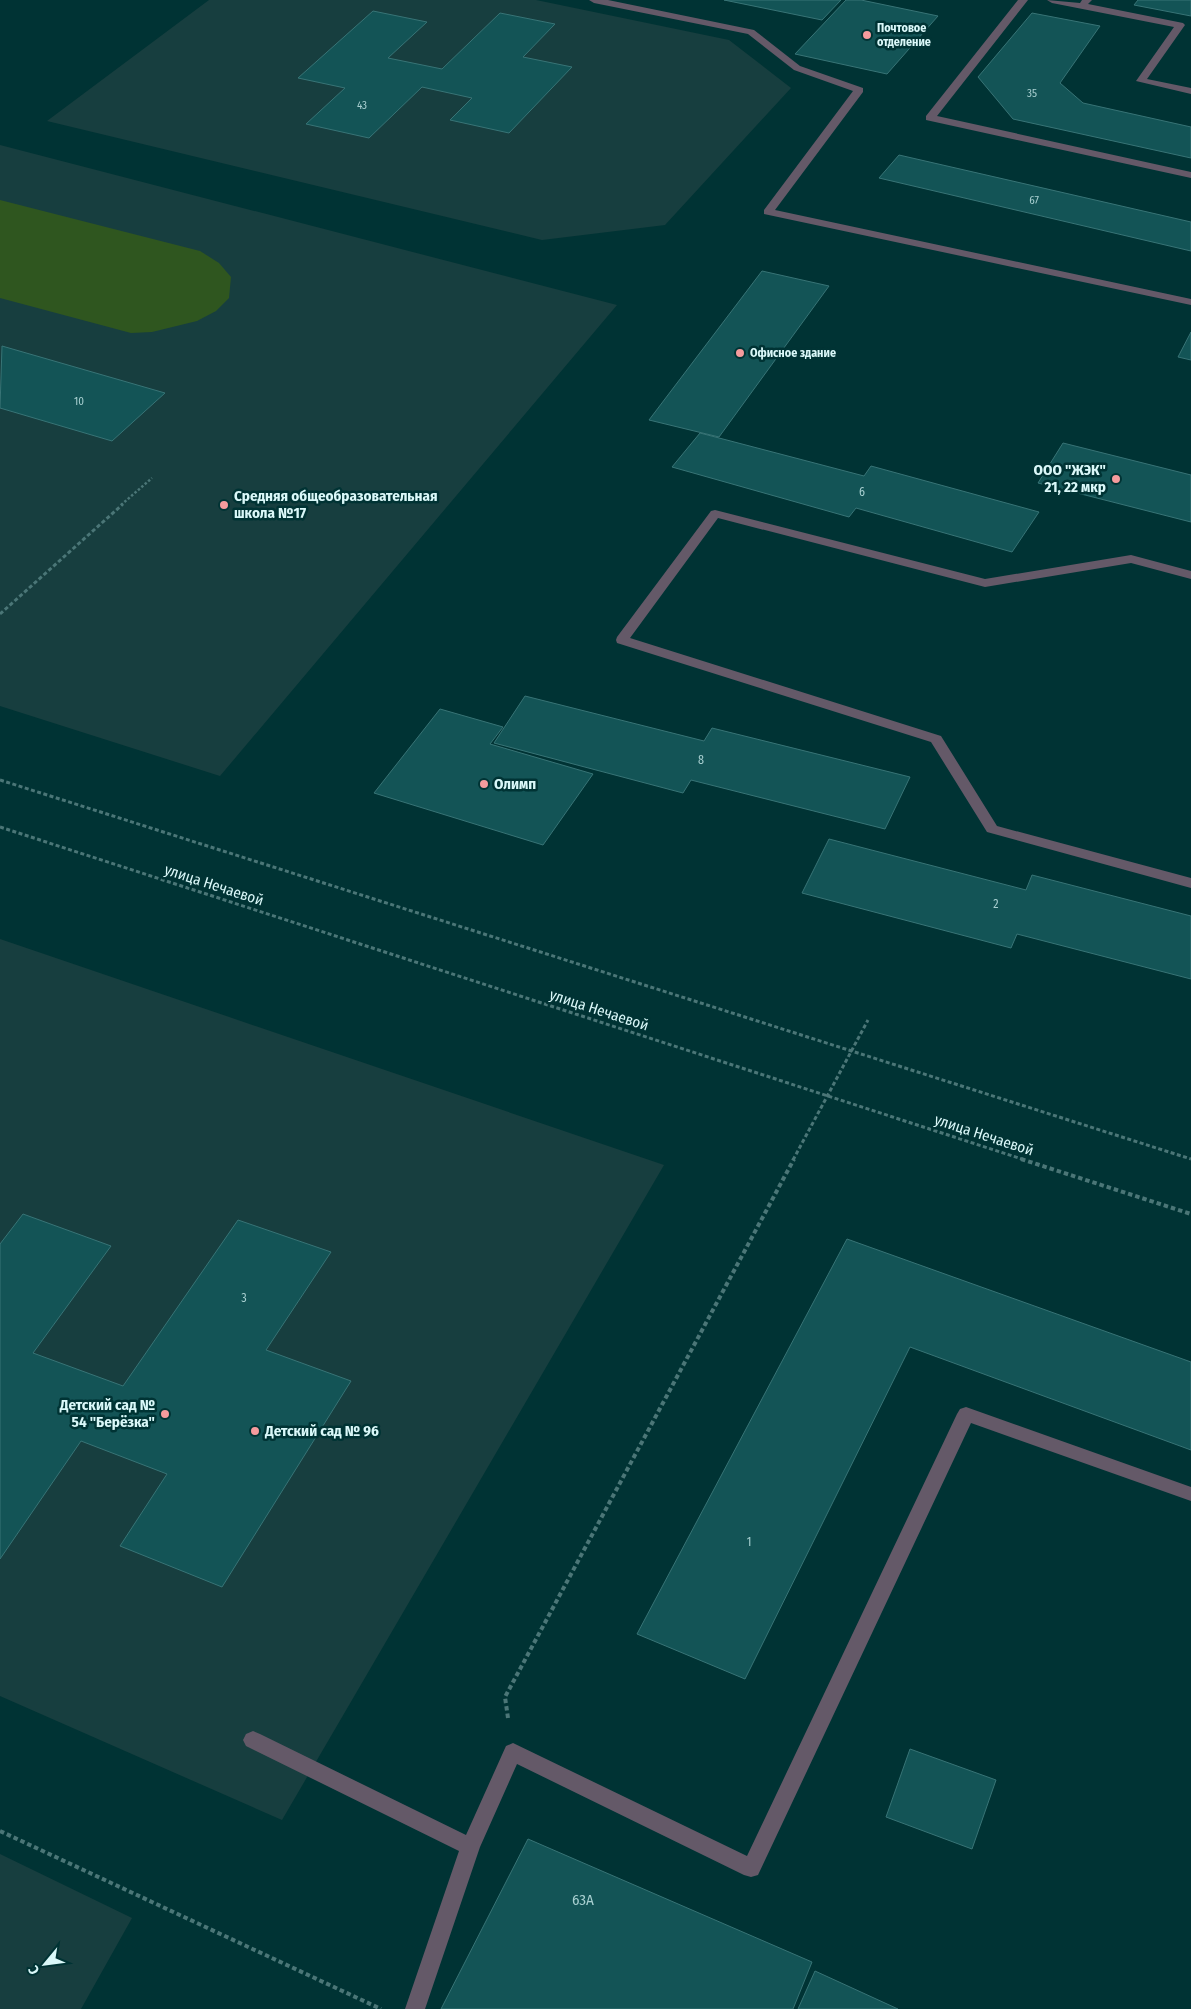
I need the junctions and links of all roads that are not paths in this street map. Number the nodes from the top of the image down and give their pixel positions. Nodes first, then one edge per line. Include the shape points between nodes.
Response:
1 (594, 0) edge
2 (1023, 0) edge
3 (1052, 0) edge
4 (1084, 3) edge
5 (1180, 25) junction
6 (1191, 27) edge
7 (1191, 92) edge
8 (1191, 175) edge
9 (1191, 302) edge
10 (1191, 575) edge
11 (1191, 883) edge
12 (1191, 1494) edge
13 (253, 1740) dead end
14 (470, 1847) junction
15 (415, 2009) edge

1 - 9 lane via 751,32 797,68 859,90 768,212
2 - 8 lane via 930,118
3 - 4 lane
4 - 5 lane
5 - 6 lane
5 - 7 lane via 1141,81
10 - 11 lane via 1131,559 985,583 715,514 622,640 936,740 992,829
12 - 14 lane via 966,1414 751,1868 513,1752
13 - 14 lane
14 - 15 lane

